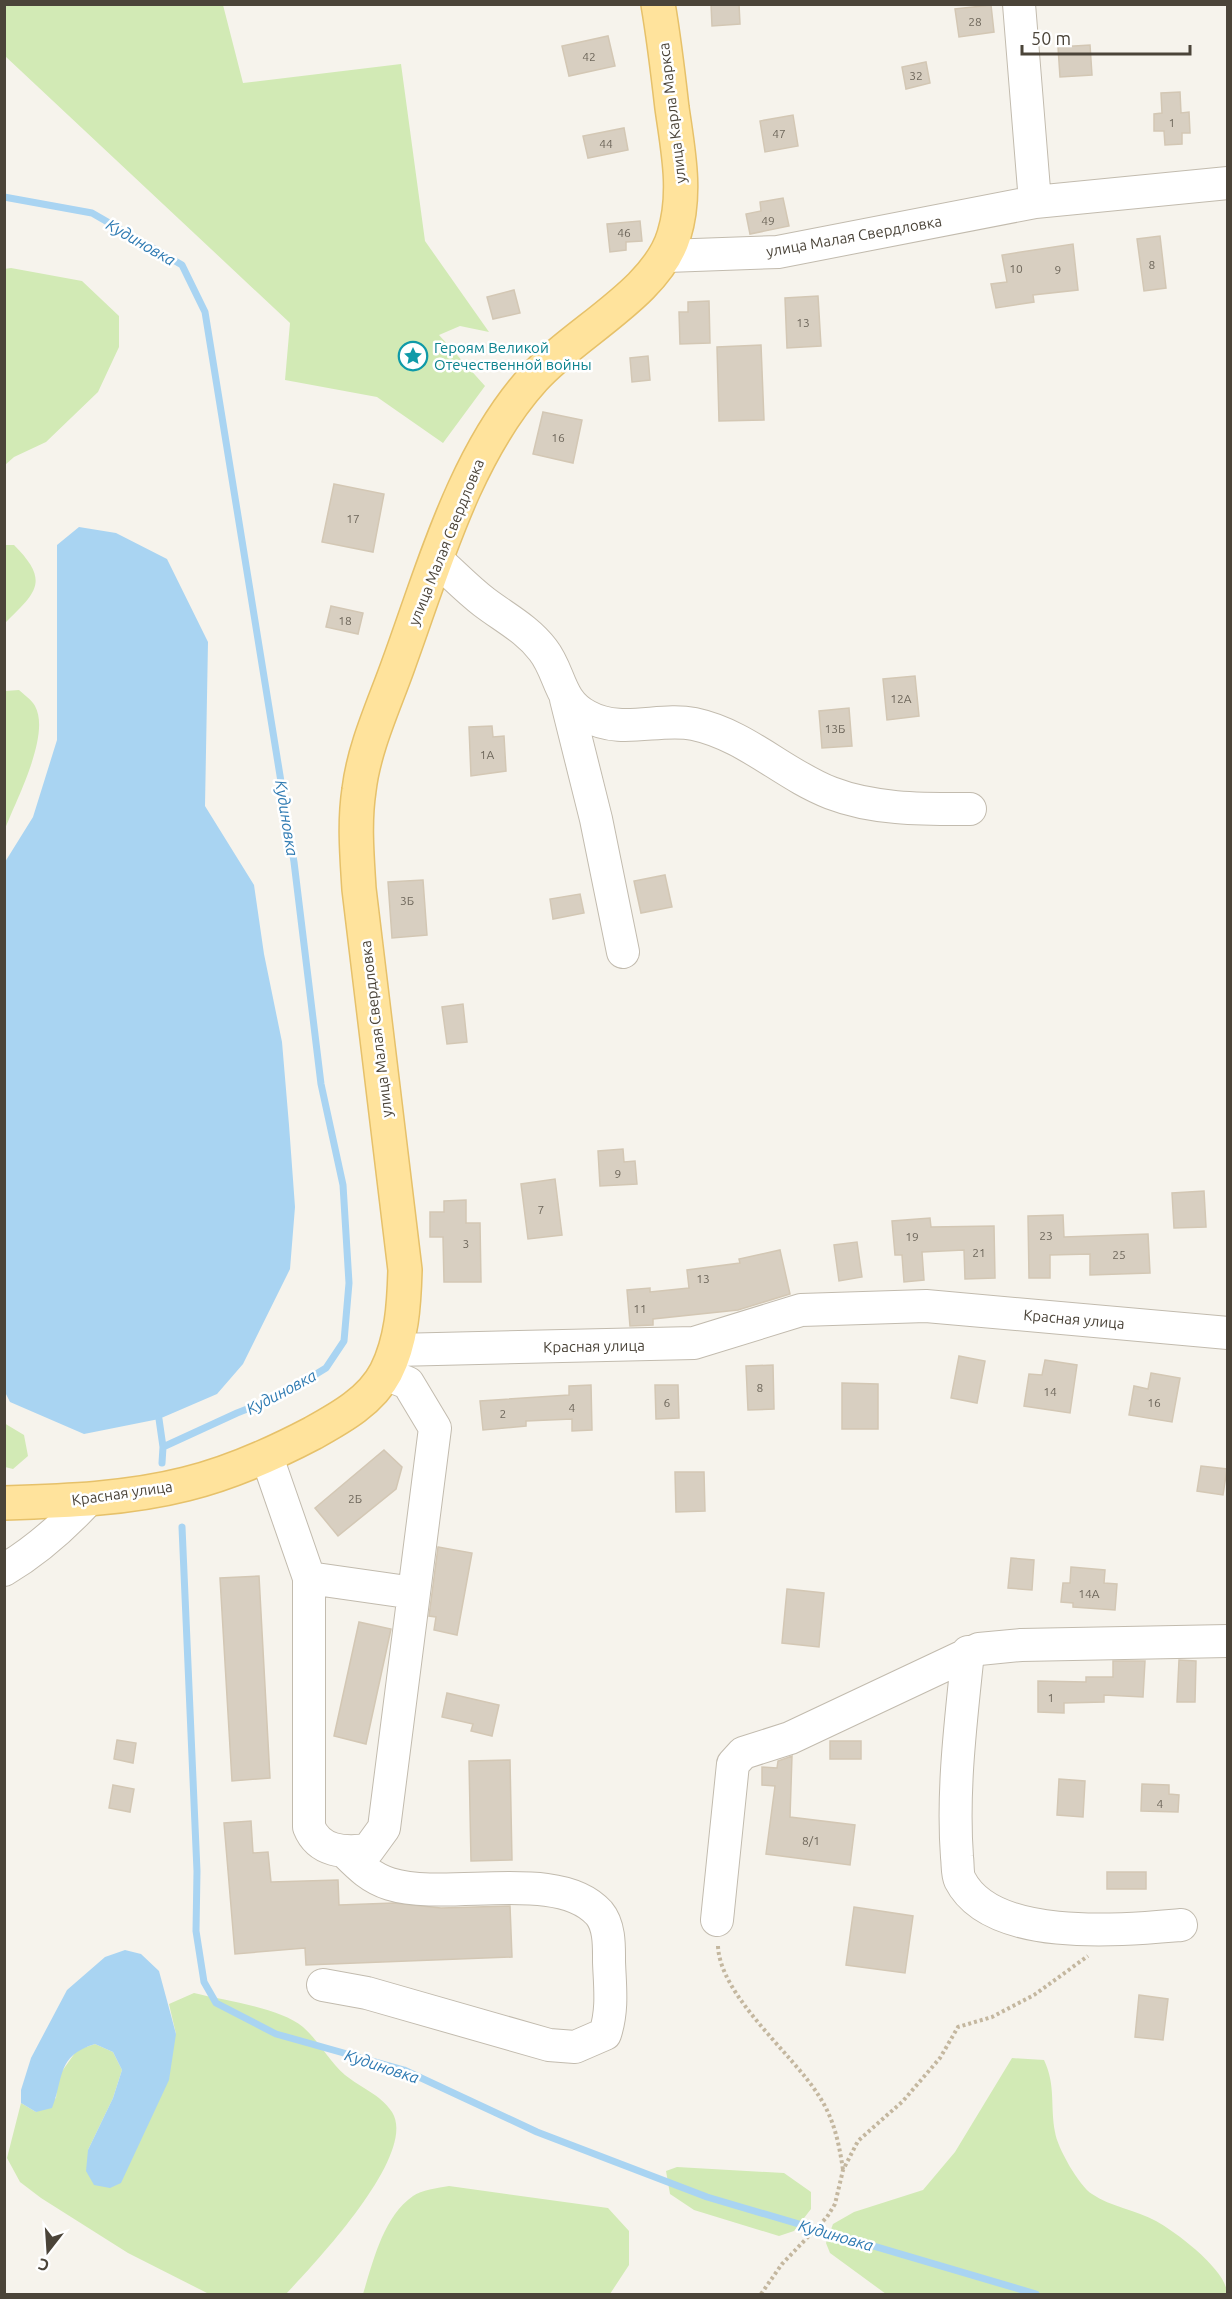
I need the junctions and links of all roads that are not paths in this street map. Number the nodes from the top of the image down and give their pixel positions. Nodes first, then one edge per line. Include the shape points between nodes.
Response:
1 (658, 4) edge
2 (1019, 4) edge
3 (1227, 183) edge
4 (1035, 202) junction
5 (667, 256) junction
6 (436, 560) junction
7 (566, 699) junction
8 (970, 809) dead end
9 (623, 952) dead end
10 (1227, 1333) edge
11 (390, 1362) junction
12 (267, 1457) junction
13 (89, 1499) junction
14 (4, 1503) edge
15 (4, 1570) edge
16 (309, 1578) junction
17 (414, 1593) junction
18 (1227, 1641) edge
19 (968, 1652) junction
20 (346, 1853) junction
21 (717, 1920) road end
22 (1181, 1925) dead end
23 (323, 1986) dead end

1 - 5 main road, улица Карла Маркса via 682,177 678,219
2 - 4 street
3 - 4 street, улица Малая Свердловка
4 - 5 street, улица Малая Свердловка via 777,252
5 - 6 main road, улица Малая Свердловка via 650,278 533,378 478,460
6 - 7 street via 514,621 544,651
6 - 11 main road, улица Малая Свердловка via 373,736 359,788 356,828 359,889 405,1270 404,1311
7 - 8 street via 586,716 609,725 692,724 728,735 831,793 861,801 930,809
7 - 9 street
10 - 11 street, Красная улица via 926,1306 801,1311 694,1343
11 - 12 main road, Красная улица via 365,1399 344,1416
11 - 17 street via 408,1383 435,1428
12 - 13 main road, Красная улица via 186,1484
12 - 16 street
13 - 14 main road, Красная улица
13 - 15 street via 25,1558
16 - 17 street
16 - 20 street via 309,1827 323,1845
17 - 20 street via 384,1828 368,1850
18 - 19 street via 1022,1645
19 - 21 street via 790,1738 743,1753 733,1764
19 - 22 street via 955,1828 959,1879 981,1905 1027,1924 1102,1931
20 - 23 street via 368,1875 392,1884 417,1888 553,1890 579,1897 601,1915 608,1935 612,2015 605,2034 574,2047 549,2045 367,1993

